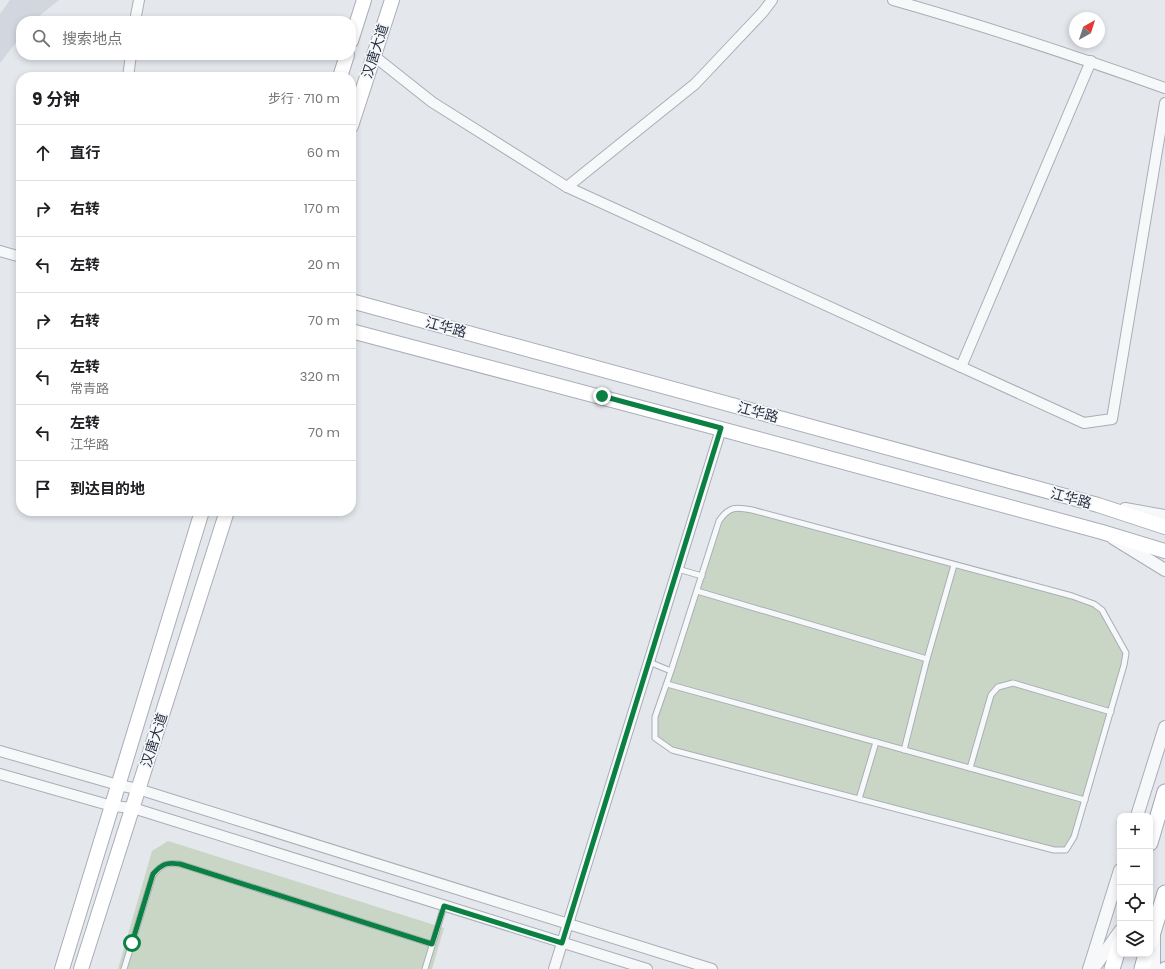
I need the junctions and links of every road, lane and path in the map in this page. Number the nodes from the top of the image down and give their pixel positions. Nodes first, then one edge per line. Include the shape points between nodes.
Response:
1 (139, 0) edge
2 (364, 0) edge
3 (392, 0) edge
4 (772, 0) edge
5 (893, 0) edge
6 (137, 16) edge
7 (356, 25) edge
8 (374, 56) junction
9 (130, 60) edge
10 (345, 60) edge
11 (1091, 62) junction
12 (129, 72) edge
13 (342, 72) edge
14 (1165, 88) edge
15 (1165, 102) edge
16 (356, 111) edge
17 (567, 187) junction
18 (0, 251) edge
19 (16, 256) edge
20 (356, 302) edge
21 (356, 332) edge
22 (961, 366) junction
23 (721, 428) junction
24 (1098, 505) junction
25 (200, 516) edge
26 (225, 516) edge
27 (1165, 516) edge
28 (1165, 526) edge
29 (1102, 532) junction
30 (1165, 551) edge
31 (954, 565) junction
32 (678, 569) junction
33 (1165, 570) edge
34 (702, 576) junction
35 (697, 591) junction
36 (927, 659) junction
37 (649, 662) junction
38 (671, 671) junction
39 (667, 684) junction
40 (1110, 712) junction
41 (1165, 727) edge
42 (876, 742) junction
43 (904, 750) junction
44 (0, 751) edge
45 (970, 768) junction
46 (0, 774) edge
47 (118, 785) junction
48 (138, 790) junction
49 (1165, 792) edge
50 (859, 799) junction
51 (1084, 800) junction
52 (112, 806) junction
53 (133, 808) junction
54 (1138, 813) edge
55 (1153, 833) edge
56 (1117, 880) edge
57 (1165, 893) edge
58 (444, 906) junction
59 (568, 924) junction
60 (1153, 932) edge
61 (1117, 935) edge
62 (562, 943) junction
63 (432, 944) junction
64 (1153, 952) edge
65 (1117, 953) edge
66 (1145, 957) edge
67 (62, 969) edge
68 (82, 969) edge
69 (124, 969) edge
70 (425, 969) edge
71 (554, 969) edge
72 (647, 969) edge
73 (712, 969) edge
74 (1089, 969) edge
75 (1093, 969) edge
76 (1112, 969) edge
77 (1142, 969) edge
78 (1154, 969) edge

1 - 6 street
2 - 7 main road, 汉唐大道
3 - 8 main road, 汉唐大道
4 - 17 street via 695,84
5 - 11 street via 955,17
8 - 16 main road, 汉唐大道
8 - 17 street via 432,102
9 - 12 street
10 - 13 main road, 汉唐大道
11 - 14 street
11 - 22 street
15 - 22 street via 1112,419 1084,422
17 - 22 street
18 - 19 street
20 - 24 main road, 江华路
21 - 23 main road, 江华路
23 - 29 main road, 江华路
23 - 32 street
24 - 27 street
24 - 28 main road, 江华路
25 - 47 main road, 汉唐大道
26 - 48 main road, 汉唐大道
29 - 30 main road, 江华路
29 - 33 street
31 - 34 lane via 737,507 726,511 719,521
31 - 36 lane
31 - 40 lane via 1072,596 1094,604 1102,610 1126,653
32 - 34 lane
32 - 37 street
34 - 35 lane
35 - 36 lane
35 - 38 lane
36 - 43 lane
37 - 38 lane
37 - 59 street
38 - 39 lane
39 - 42 lane
39 - 50 lane via 655,717 655,738 672,750
40 - 45 lane via 1013,683 998,687 991,695
40 - 51 lane
41 - 54 street
42 - 43 lane
42 - 50 lane
43 - 45 lane
44 - 47 street
45 - 51 lane
46 - 52 street
47 - 48 street
47 - 52 main road, 汉唐大道
48 - 53 main road, 汉唐大道
48 - 59 street
49 - 55 main road
50 - 51 lane via 1054,850 1066,850 1074,837
52 - 53 street
52 - 67 main road, 汉唐大道
53 - 58 street
53 - 68 main road, 汉唐大道
56 - 74 street
57 - 60 main road
58 - 62 street
58 - 63 lane
59 - 62 street
59 - 73 street
61 - 75 street
62 - 71 street
62 - 72 street
63 - 69 lane via 169,862 159,866 153,874
63 - 70 lane
64 - 78 street
65 - 76 main road
66 - 77 main road

